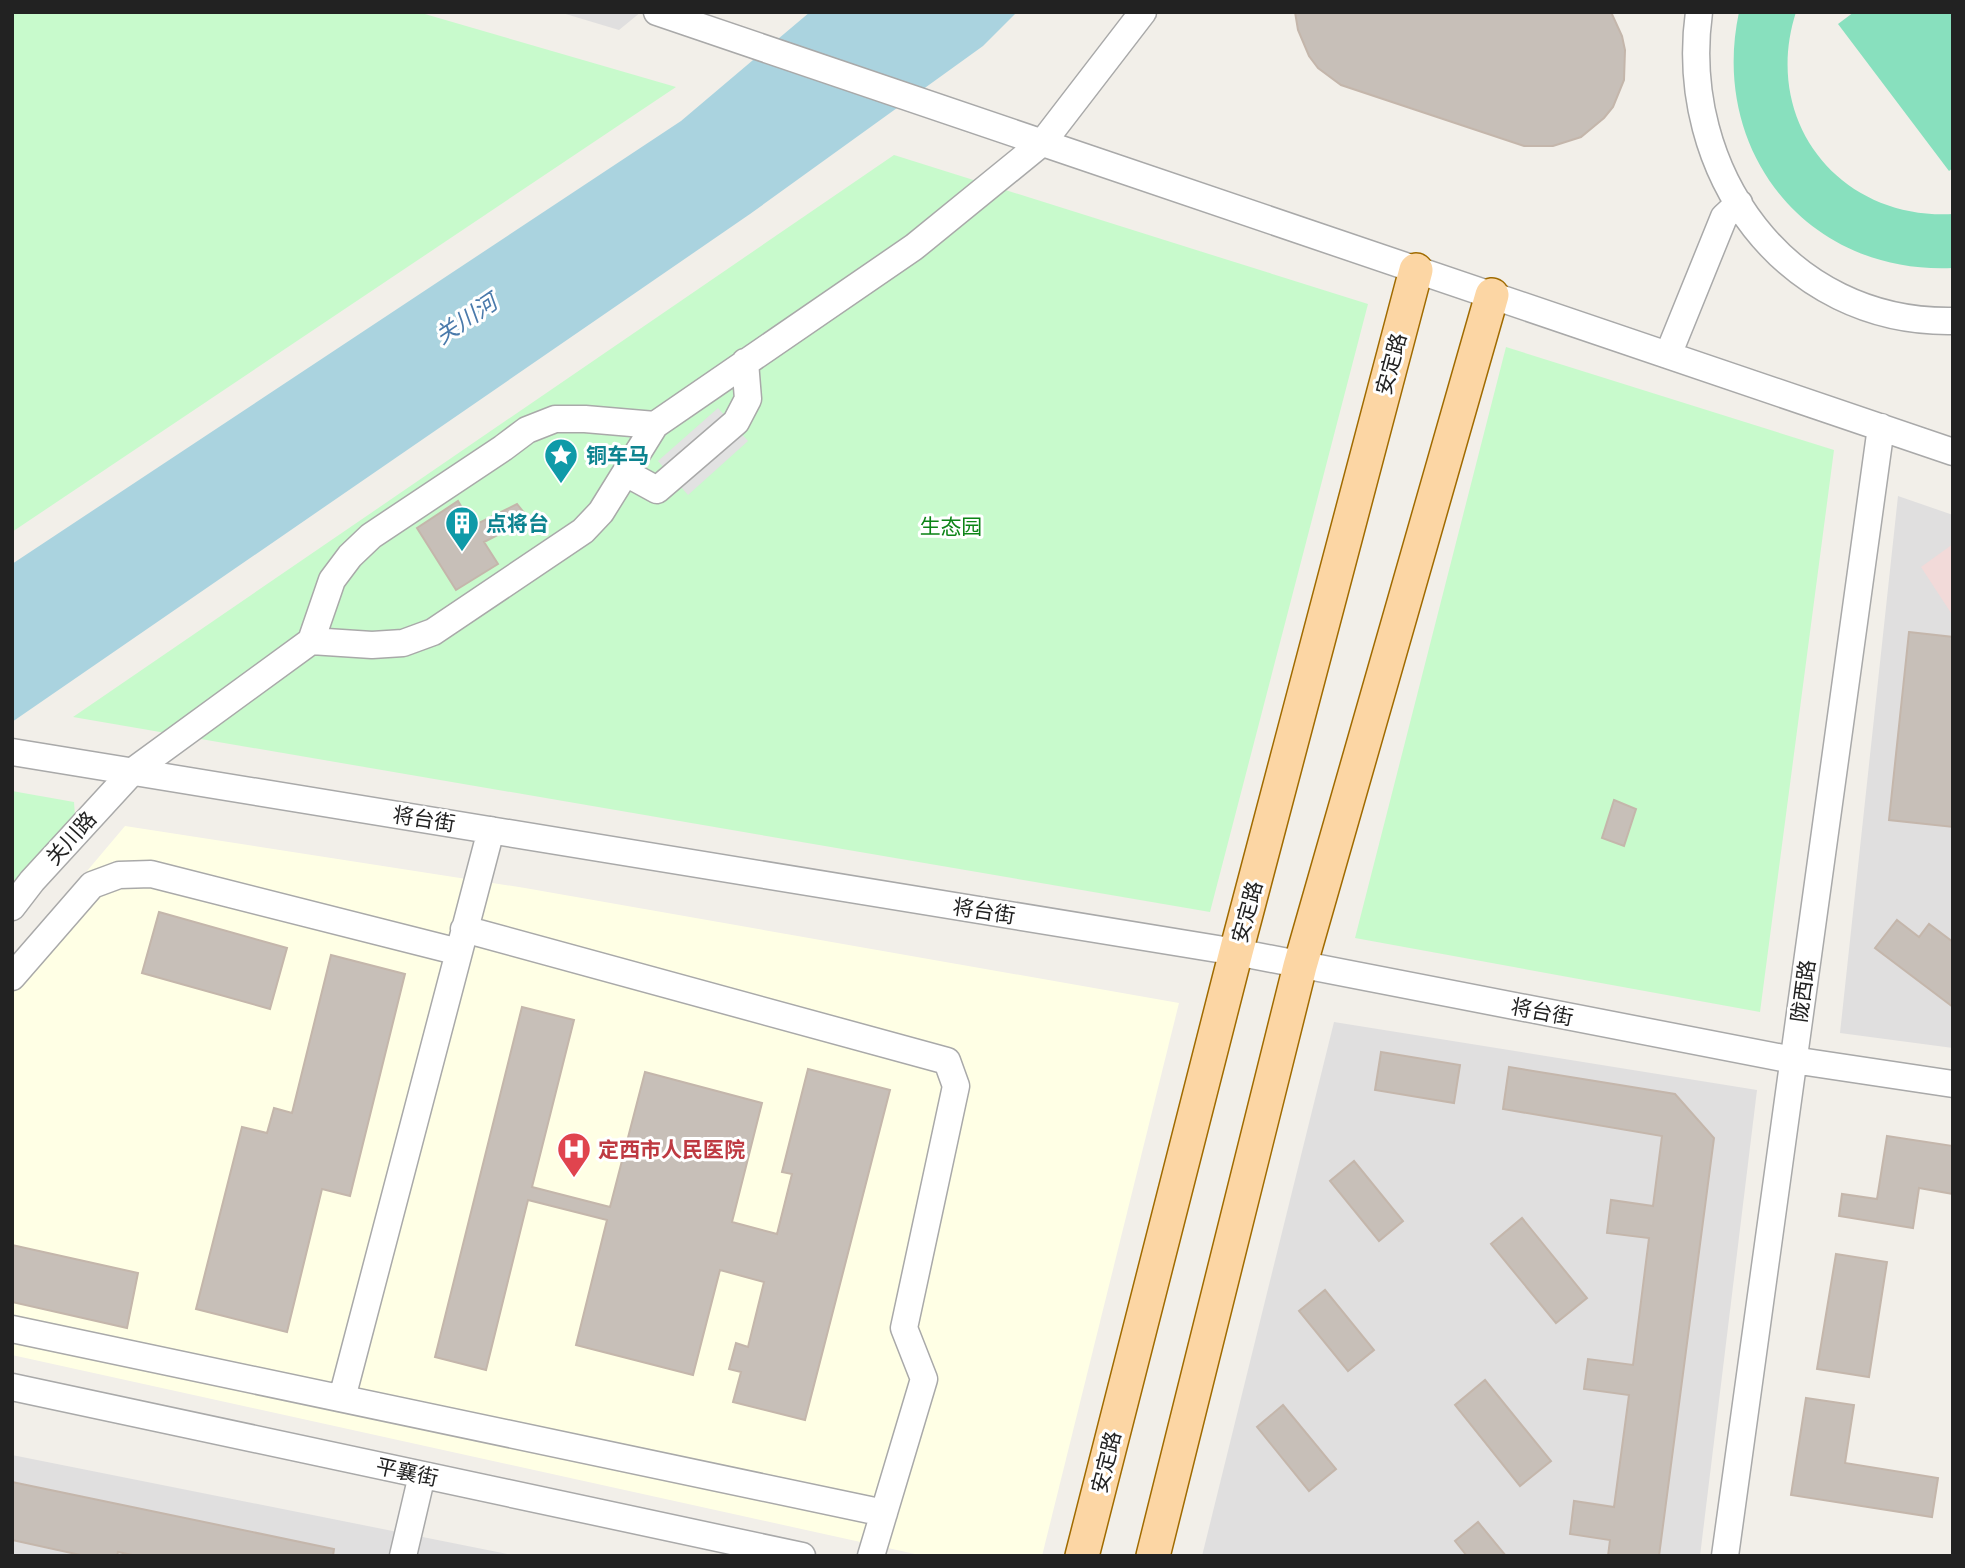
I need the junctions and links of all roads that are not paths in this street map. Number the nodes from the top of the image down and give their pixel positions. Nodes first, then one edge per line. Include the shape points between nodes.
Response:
1 (657, 12) edge
2 (1143, 12) edge
3 (1699, 12) edge
4 (717, 21) edge
5 (1044, 142) junction
6 (1739, 203) junction
7 (1416, 271) junction
8 (1492, 295) junction
9 (1953, 321) edge
10 (1668, 355) junction
11 (745, 362) junction
12 (655, 425) junction
13 (1881, 427) junction
14 (1953, 452) edge
15 (626, 472) junction
16 (311, 640) junction
17 (15, 752) edge
18 (133, 771) junction
19 (491, 830) junction
20 (12, 907) edge
21 (462, 941) junction
22 (1236, 952) junction
23 (1300, 967) junction
24 (12, 977) edge
25 (1793, 1060) junction
26 (1953, 1084) edge
27 (12, 1329) edge
28 (12, 1387) edge
29 (342, 1398) junction
30 (422, 1475) junction
31 (884, 1513) junction
32 (403, 1556) edge
33 (802, 1556) edge
34 (871, 1556) edge
35 (1082, 1556) edge
36 (1153, 1556) edge
37 (1726, 1556) edge

1 - 4 street
2 - 5 street
3 - 6 street via 1695,55 1701,108 1715,157
4 - 5 street via 750,43
5 - 7 street
5 - 11 street via 914,247
6 - 9 street via 1781,258 1837,297 1896,317
6 - 10 street via 1724,217
7 - 8 street
7 - 22 main road, 安定路
8 - 10 street
8 - 23 main road
10 - 13 street
11 - 12 street
11 - 15 street via 748,398 736,422 657,490
12 - 15 street
12 - 16 street via 555,419 527,430 372,536 350,556 332,580
13 - 14 street
13 - 25 street, 陇西路
15 - 16 street via 583,531 433,632 403,643
16 - 18 street, 关川路
17 - 18 street, 将台街
18 - 19 street, 将台街
18 - 20 street, 关川路
19 - 21 street
19 - 22 street, 将台街
21 - 24 street via 135,873 92,886
21 - 29 street
21 - 31 street via 947,1061 956,1086 904,1328 924,1379
22 - 23 street, 将台街
22 - 35 main road, 安定路
23 - 25 street, 将台街
23 - 36 main road
25 - 26 street, 将台街
25 - 37 street, 陇西路
27 - 29 street
28 - 30 street, 平襄街
29 - 31 street
30 - 32 street
30 - 33 street, 平襄街
31 - 34 street

